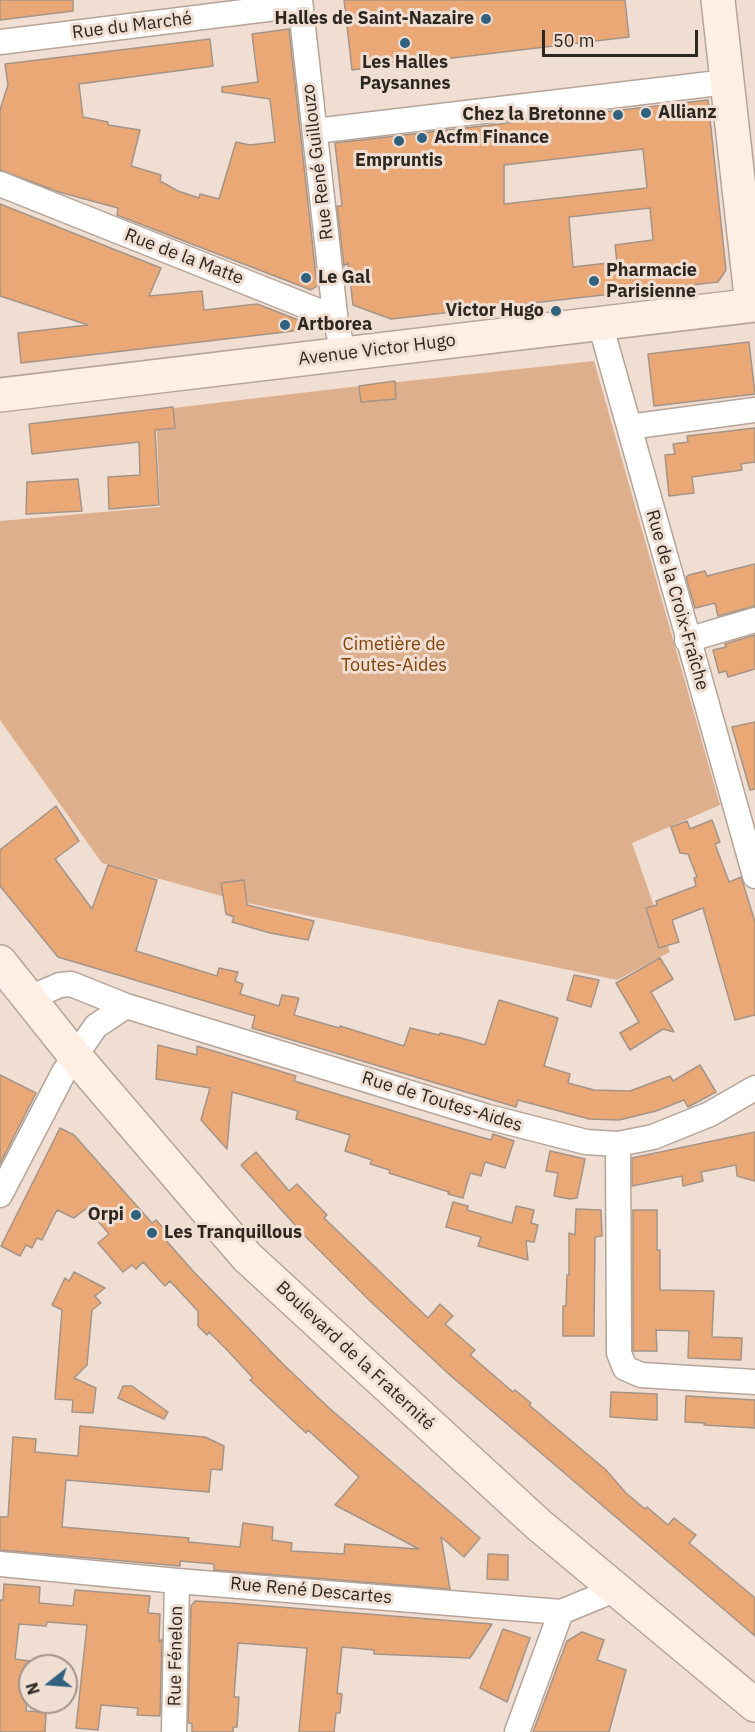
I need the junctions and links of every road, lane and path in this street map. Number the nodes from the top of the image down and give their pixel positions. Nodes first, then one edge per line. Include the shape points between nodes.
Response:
1 (718, 0) edge
2 (300, 2) edge
3 (0, 42) edge
4 (727, 82) junction
5 (315, 131) junction
6 (0, 184) edge
7 (753, 305) edge
8 (336, 323) junction
9 (600, 323) junction
10 (344, 354) junction
11 (0, 395) edge
12 (755, 410) edge
13 (629, 427) junction
14 (755, 620) edge
15 (687, 640) junction
16 (746, 811) edge
17 (755, 876) edge
18 (0, 962) edge
19 (29, 998) junction
20 (126, 1006) junction
21 (75, 1056) junction
22 (755, 1088) edge
23 (618, 1144) junction
24 (0, 1195) edge
25 (755, 1382) edge
26 (0, 1564) edge
27 (177, 1581) junction
28 (617, 1589) junction
29 (561, 1612) junction
30 (755, 1705) edge
31 (174, 1732) edge
32 (517, 1732) edge

1 - 4 street
2 - 3 street, Rue du Marché
2 - 5 street, Rue René Guillouzo
4 - 5 street
4 - 7 street
5 - 8 street, Rue René Guillouzo
6 - 8 street, Rue de la Matte via 299,302
7 - 9 street, Avenue Victor Hugo
8 - 10 street
9 - 10 street, Avenue Victor Hugo
9 - 13 street, Rue de la Croix-Fraîche
10 - 11 street, Avenue Victor Hugo
12 - 13 street
13 - 15 street, Rue de la Croix-Fraîche
14 - 15 street
15 - 16 street, Rue de la Croix-Fraîche
16 - 17 street, Rue de la Croix-Fraîche
18 - 19 street, Boulevard de la Fraternité
19 - 20 street, Rue de Toutes-Aides via 71,984
19 - 21 street, Boulevard de la Fraternité
20 - 21 street via 96,1026
20 - 23 street, Rue de Toutes-Aides via 488,1117 586,1142
21 - 24 street
21 - 28 street, Boulevard de la Fraternité via 247,1257 539,1525
22 - 23 street, Rue de Toutes-Aides via 684,1126
23 - 25 street via 619,1353 625,1368 641,1375
26 - 27 street, Rue René Descartes
27 - 29 street, Rue René Descartes
27 - 31 street, Rue Fénelon
28 - 29 street, Rue René Descartes
28 - 30 street, Boulevard de la Fraternité
29 - 32 street

